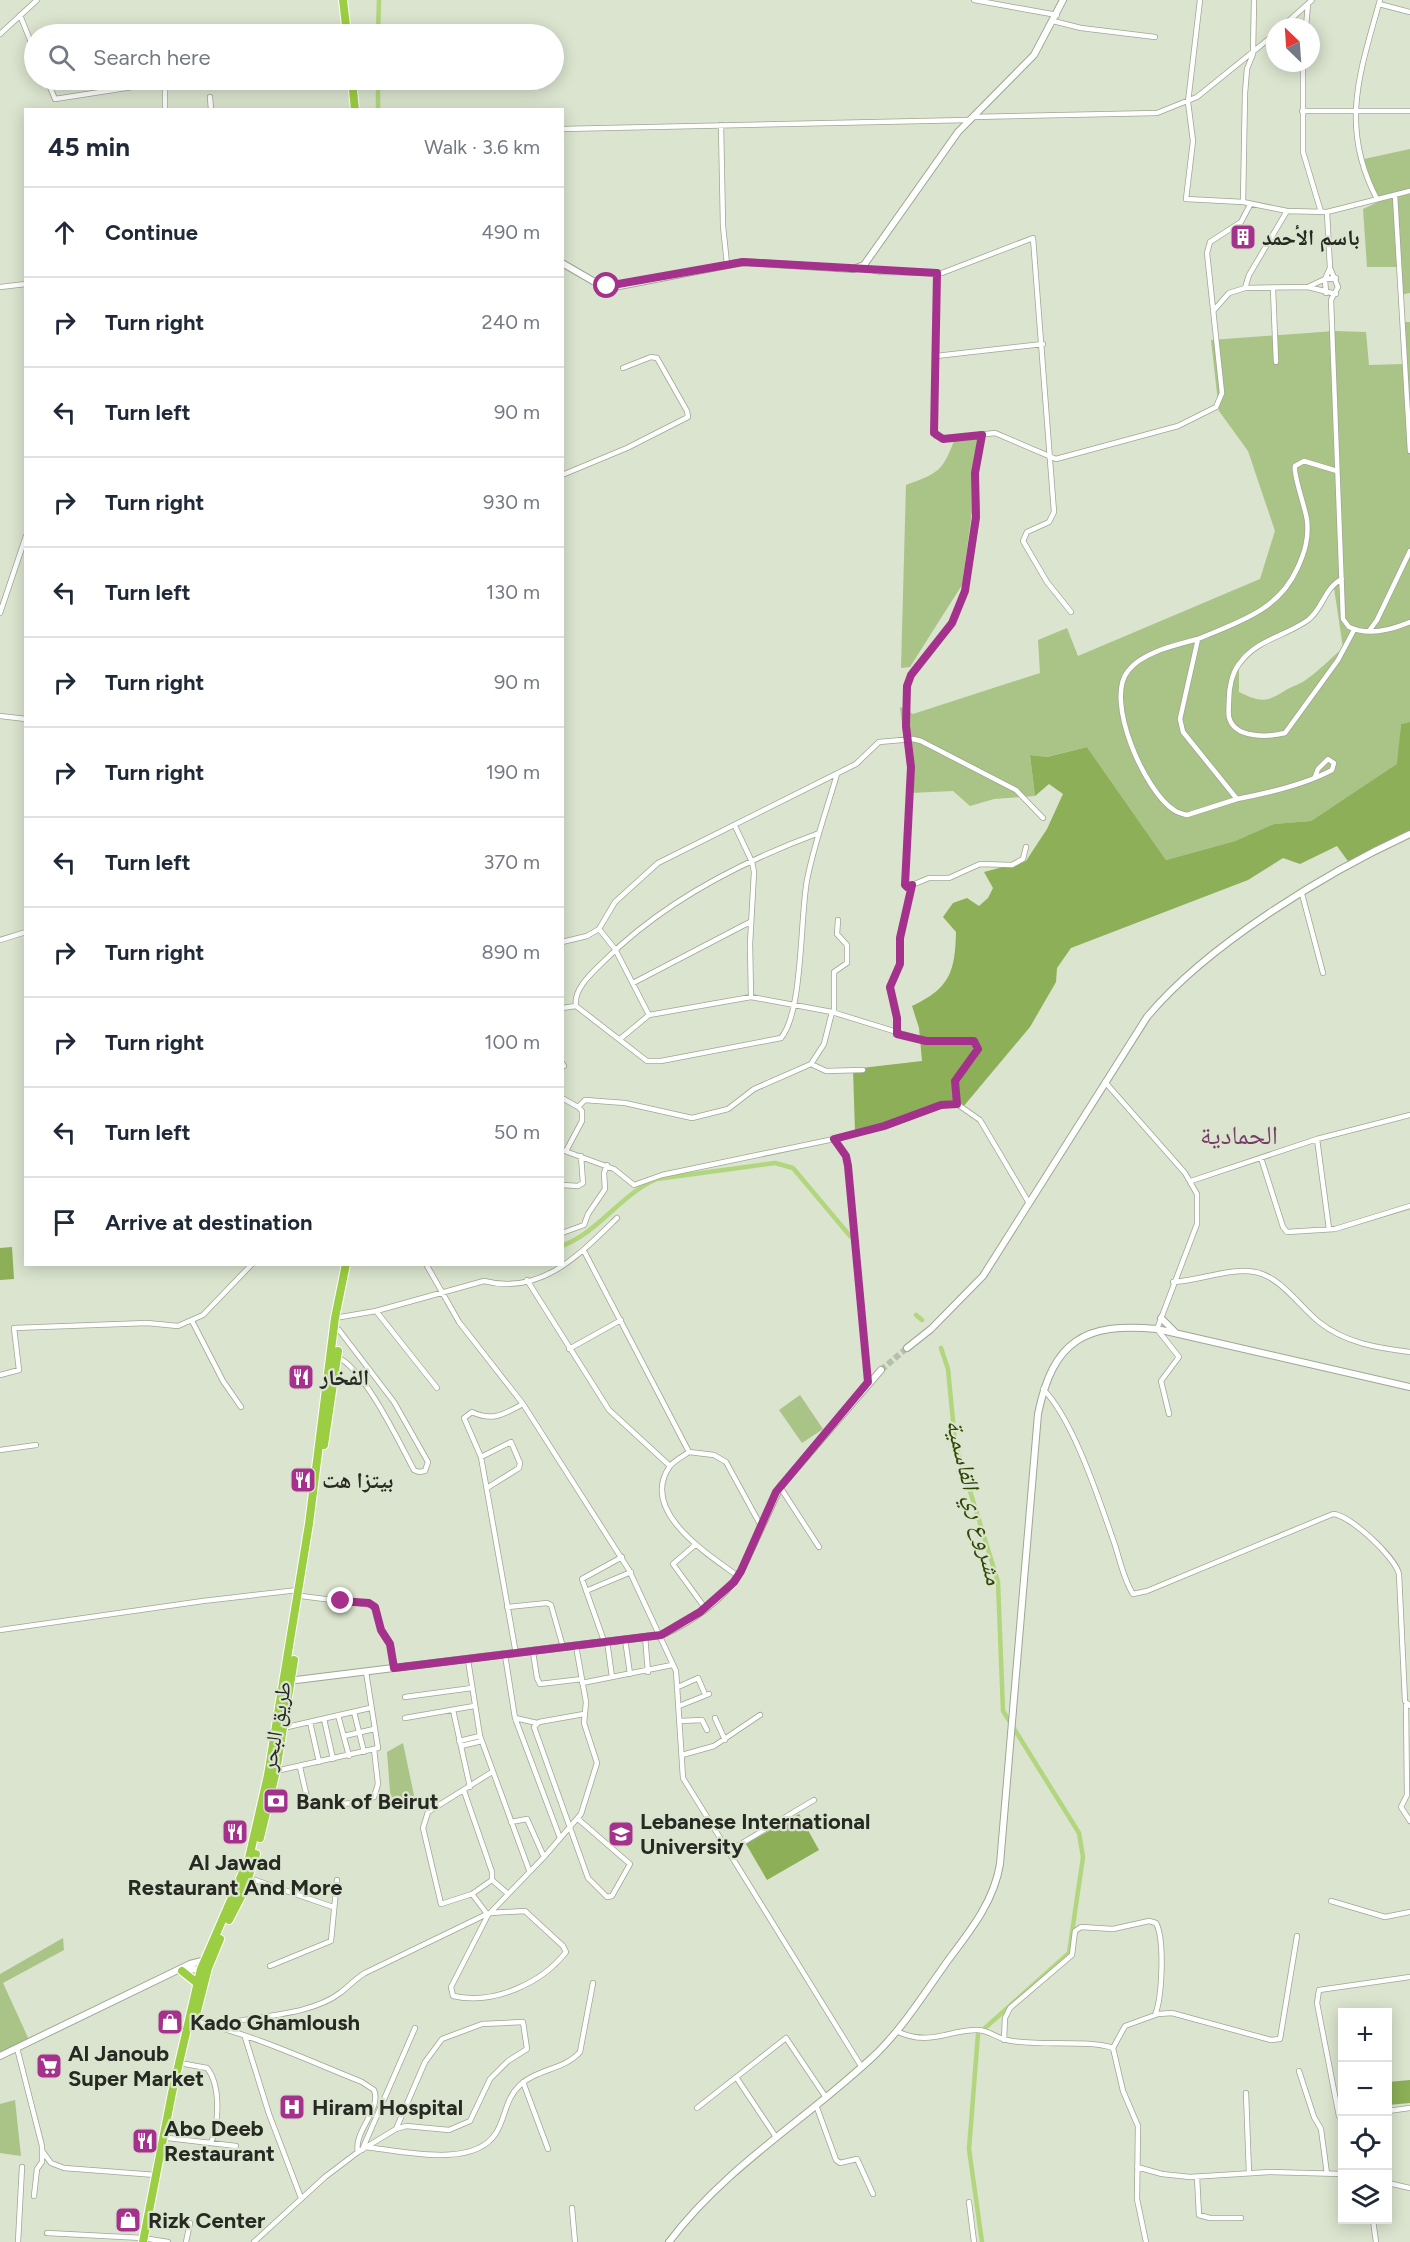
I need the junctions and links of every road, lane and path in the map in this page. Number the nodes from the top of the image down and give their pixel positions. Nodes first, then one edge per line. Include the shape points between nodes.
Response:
1 (37, 0) edge
2 (344, 0) edge
3 (974, 0) edge
4 (1063, 0) edge
5 (1200, 0) edge
6 (1254, 0) edge
7 (1310, 2) edge
8 (1379, 2) edge
9 (1410, 12) edge
10 (20, 15) junction
11 (1055, 18) junction
12 (1292, 18) edge
13 (1307, 18) edge
14 (346, 24) edge
15 (24, 25) edge
16 (0, 34) edge
17 (1155, 37) dead end
18 (1266, 42) edge
19 (1253, 54) junction
20 (1303, 72) edge
21 (51, 90) edge
22 (113, 90) edge
23 (165, 90) edge
24 (353, 90) edge
25 (210, 97) dead end
26 (1188, 102) junction
27 (165, 108) edge
28 (211, 108) edge
29 (355, 108) edge
30 (1355, 110) junction
31 (1302, 111) junction
32 (1410, 111) edge
33 (970, 118) junction
34 (721, 125) junction
35 (564, 129) edge
36 (1410, 191) edge
37 (1395, 195) junction
38 (1377, 200) junction
39 (1243, 202) junction
40 (1250, 205) junction
41 (1287, 211) junction
42 (1324, 212) junction
43 (564, 264) edge
44 (727, 264) junction
45 (858, 267) junction
46 (1330, 268) junction
47 (937, 273) junction
48 (1336, 278) junction
49 (1325, 279) junction
50 (24, 284) edge
51 (0, 287) edge
52 (1308, 287) junction
53 (1245, 288) junction
54 (1274, 289) junction
55 (1325, 291) junction
56 (1336, 294) junction
57 (1331, 300) junction
58 (1214, 310) junction
59 (1043, 344) junction
60 (936, 356) junction
61 (1276, 362) dead end
62 (623, 368) dead end
63 (982, 435) junction
64 (1410, 451) edge
65 (1049, 458) junction
66 (1337, 471) junction
67 (564, 474) edge
68 (24, 542) edge
69 (1410, 551) edge
70 (1342, 579) junction
71 (1071, 612) dead end
72 (0, 613) edge
73 (1377, 620) junction
74 (1410, 622) edge
75 (1354, 630) junction
76 (1368, 631) junction
77 (1384, 631) junction
78 (1198, 639) junction
79 (0, 716) edge
80 (24, 719) edge
81 (909, 739) junction
82 (837, 774) junction
83 (1315, 777) dead end
84 (1237, 799) junction
85 (1043, 818) dead end
86 (735, 826) junction
87 (819, 833) junction
88 (1410, 834) edge
89 (1026, 847) dead end
90 (752, 862) junction
91 (912, 885) junction
92 (1302, 894) junction
93 (838, 920) dead end
94 (750, 922) junction
95 (599, 929) junction
96 (24, 933) edge
97 (0, 940) edge
98 (564, 942) edge
99 (615, 949) junction
100 (1323, 973) dead end
101 (633, 983) junction
102 (751, 997) junction
103 (794, 1004) junction
104 (576, 1006) junction
105 (564, 1008) edge
106 (833, 1012) junction
107 (648, 1015) junction
108 (897, 1034) junction
109 (620, 1039) junction
110 (811, 1064) junction
111 (863, 1070) dead end
112 (1105, 1082) junction
113 (564, 1099) edge
114 (957, 1104) junction
115 (578, 1107) junction
116 (1410, 1115) edge
117 (834, 1139) junction
118 (1317, 1139) junction
119 (564, 1150) edge
120 (581, 1156) junction
121 (1261, 1158) junction
122 (606, 1165) junction
123 (1191, 1181) junction
124 (564, 1185) edge
125 (1030, 1204) junction
126 (1410, 1206) edge
127 (616, 1218) dead end
128 (1329, 1229) junction
129 (564, 1232) edge
130 (584, 1251) junction
131 (250, 1266) edge
132 (346, 1266) edge
133 (427, 1266) edge
134 (527, 1280) junction
135 (1173, 1282) junction
136 (444, 1293) junction
137 (376, 1311) junction
138 (338, 1318) junction
139 (1161, 1318) junction
140 (621, 1320) junction
141 (192, 1321) junction
142 (1157, 1329) junction
143 (339, 1330) junction
144 (1177, 1335) junction
145 (907, 1348) tunnel mouth
146 (569, 1349) junction
147 (336, 1352) junction
148 (358, 1352) junction
149 (1410, 1352) edge
150 (348, 1362) junction
151 (881, 1370) tunnel mouth
152 (0, 1375) edge
153 (868, 1382) junction
154 (1410, 1387) edge
155 (437, 1388) dead end
156 (1043, 1389) junction
157 (523, 1404) junction
158 (241, 1407) dead end
159 (397, 1407) junction
160 (1169, 1414) dead end
161 (384, 1415) junction
162 (36, 1445) dead end
163 (0, 1450) edge
164 (688, 1452) junction
165 (481, 1457) junction
166 (670, 1466) junction
167 (780, 1487) junction
168 (487, 1488) junction
169 (761, 1526) junction
170 (695, 1545) junction
171 (819, 1547) dead end
172 (622, 1557) junction
173 (631, 1572) junction
174 (738, 1576) junction
175 (586, 1591) junction
176 (300, 1593) junction
177 (507, 1607) junction
178 (705, 1608) junction
179 (0, 1630) edge
180 (661, 1635) junction
181 (645, 1636) junction
182 (625, 1639) junction
183 (606, 1641) junction
184 (576, 1646) junction
185 (563, 1647) junction
186 (533, 1652) junction
187 (516, 1654) junction
188 (505, 1655) junction
189 (468, 1660) junction
190 (672, 1665) junction
191 (394, 1668) junction
192 (366, 1672) junction
193 (648, 1672) junction
194 (630, 1674) junction
195 (612, 1677) junction
196 (288, 1681) junction
197 (582, 1681) junction
198 (678, 1687) junction
199 (472, 1688) junction
200 (405, 1698) dead end
201 (1408, 1705) edge
202 (474, 1706) junction
203 (679, 1706) junction
204 (370, 1708) junction
205 (453, 1710) junction
206 (354, 1712) junction
207 (584, 1714) junction
208 (760, 1714) dead end
209 (338, 1715) junction
210 (405, 1718) dead end
211 (515, 1718) junction
212 (715, 1718) dead end
213 (324, 1719) junction
214 (680, 1721) junction
215 (310, 1722) junction
216 (537, 1723) junction
217 (283, 1728) junction
218 (374, 1729) junction
219 (707, 1730) dead end
220 (359, 1733) junction
221 (344, 1736) junction
222 (481, 1739) junction
223 (725, 1740) junction
224 (460, 1744) junction
225 (374, 1749) junction
226 (364, 1752) junction
227 (682, 1755) junction
228 (349, 1756) junction
229 (333, 1759) junction
230 (319, 1762) junction
231 (300, 1767) junction
232 (276, 1771) junction
233 (492, 1772) junction
234 (470, 1787) junction
235 (464, 1791) junction
236 (814, 1800) dead end
237 (1402, 1804) junction
238 (1410, 1806) edge
239 (578, 1819) junction
240 (1410, 1821) edge
241 (511, 1822) junction
242 (571, 1825) junction
243 (560, 1839) junction
244 (729, 1851) junction
245 (544, 1857) junction
246 (529, 1870) junction
247 (249, 1878) junction
248 (337, 1880) dead end
249 (492, 1880) junction
250 (507, 1893) junction
251 (472, 1894) junction
252 (1331, 1901) dead end
253 (333, 1907) junction
254 (1410, 1912) edge
255 (489, 1914) junction
256 (1297, 1936) dead end
257 (206, 1964) junction
258 (270, 1966) dead end
259 (180, 1970) junction
260 (1410, 1977) edge
261 (197, 1983) junction
262 (593, 1983) dead end
263 (1155, 2015) junction
264 (194, 2021) junction
265 (215, 2026) junction
266 (415, 2028) dead end
267 (896, 2031) junction
268 (245, 2037) junction
269 (1004, 2040) junction
270 (16, 2048) junction
271 (1113, 2049) junction
272 (0, 2056) edge
273 (185, 2064) junction
274 (861, 2066) junction
275 (1299, 2071) dead end
276 (736, 2077) junction
277 (523, 2082) junction
278 (1246, 2093) dead end
279 (825, 2096) junction
280 (816, 2104) junction
281 (697, 2108) dead end
282 (1410, 2108) edge
283 (1392, 2110) edge
284 (1338, 2111) edge
285 (396, 2128) junction
286 (776, 2137) junction
287 (168, 2138) junction
288 (211, 2143) junction
289 (42, 2146) junction
290 (236, 2146) dead end
291 (549, 2149) dead end
292 (362, 2150) junction
293 (22, 2167) dead end
294 (1137, 2167) junction
295 (1249, 2173) junction
296 (1327, 2174) junction
297 (1338, 2174) edge
298 (156, 2175) junction
299 (1197, 2177) junction
300 (1392, 2184) edge
301 (1410, 2188) edge
302 (873, 2194) dead end
303 (34, 2196) dead end
304 (301, 2198) junction
305 (969, 2202) dead end
306 (572, 2208) dead end
307 (1241, 2218) dead end
308 (190, 2223) dead end
309 (1374, 2224) edge
310 (47, 2233) dead end
311 (263, 2235) junction
312 (146, 2240) edge
313 (18, 2242) edge
314 (168, 2242) edge
315 (186, 2242) edge
316 (254, 2242) edge
317 (266, 2242) edge
318 (575, 2242) edge
319 (669, 2242) edge
320 (974, 2242) edge
321 (1146, 2242) edge
322 (1376, 2242) edge

1 - 10 street
2 - 14 highway
3 - 11 street
4 - 11 main road
5 - 26 street
6 - 19 street
7 - 12 street
7 - 13 street
8 - 9 street
8 - 30 street via 1363,58
10 - 15 street
10 - 16 street
11 - 17 street via 1081,28
11 - 33 main road via 1034,55
18 - 19 street
19 - 26 street
19 - 39 street via 1245,93
20 - 31 street
21 - 22 street via 55,99
23 - 27 street
24 - 29 highway
25 - 28 street
26 - 33 street via 1141,115
26 - 39 street via 1193,141 1186,199
30 - 31 street
30 - 32 street
30 - 38 street via 1365,169
31 - 42 street via 1304,159
33 - 34 street
33 - 45 main road via 872,256
34 - 35 street
34 - 44 street
36 - 37 street
37 - 38 street
37 - 64 street
38 - 42 street
39 - 40 street
40 - 41 street
40 - 58 street via 1241,222 1209,245 1209,285
41 - 42 street
41 - 53 street
42 - 46 street
43 - 44 main road via 593,281 614,287
44 - 45 main road
45 - 47 street via 881,272
46 - 48 street
46 - 49 street
47 - 59 street via 1033,238
47 - 60 street
48 - 49 street
48 - 56 street
49 - 52 street
49 - 55 street
50 - 51 street
52 - 54 street
52 - 55 street
53 - 54 street
53 - 58 street via 1229,293
54 - 61 street
55 - 56 street
55 - 57 street
56 - 57 street
57 - 66 street
58 - 65 street via 1222,393 1216,406 1156,433 1076,455
59 - 60 street
59 - 65 street
60 - 63 street via 936,436 943,439
62 - 67 street via 657,358 688,417
63 - 65 street via 995,433
63 - 81 street via 965,591 952,623 911,675 906,705
65 - 71 street via 1054,512 1049,522 1027,532 1023,541 1047,582
66 - 70 street
66 - 78 street via 1304,461 1295,466 1308,536 1304,554 1285,591 1256,615
68 - 72 street
69 - 73 street
70 - 75 street via 1343,619
70 - 75 street via 1325,593 1307,621 1264,641 1237,666 1229,691 1229,718 1235,728 1250,734 1285,733 1338,660
73 - 76 street
73 - 77 street
74 - 77 street
75 - 76 street
76 - 77 street
78 - 84 street via 1180,719 1183,732
78 - 84 street via 1136,662 1126,672 1119,685 1126,730 1131,749 1173,810 1187,816
79 - 80 street
81 - 82 street via 879,742 863,758
81 - 85 street via 921,741 1016,790
81 - 91 street via 911,777 905,885
82 - 86 street
82 - 87 street
83 - 84 street
86 - 90 street
86 - 95 street via 658,863 615,902
87 - 90 street
87 - 103 street via 804,899
88 - 92 main road
89 - 91 street via 1023,859 1012,865 980,864 950,878 929,878
90 - 94 street
90 - 99 street via 683,896
91 - 108 street via 900,938 900,964 890,987
92 - 100 street
92 - 112 main road via 1213,954 1162,998
93 - 106 street via 837,934 847,945 847,955 845,965 834,972
94 - 101 street
94 - 102 street
95 - 98 street
95 - 99 street
96 - 97 street
99 - 101 street
99 - 104 street via 577,993
101 - 107 street
102 - 103 street
102 - 107 street
103 - 106 street
103 - 109 street via 785,1033 776,1041 652,1061
104 - 105 street
104 - 109 street
106 - 108 street
106 - 110 street via 824,1044
107 - 109 street
108 - 114 street via 926,1041 976,1042 975,1055 955,1081
110 - 111 street via 826,1071
110 - 115 street via 754,1089 728,1109 700,1118 588,1099
112 - 123 street
112 - 125 main road
113 - 115 street
114 - 117 street via 941,1105
114 - 125 street via 980,1120
115 - 119 street via 582,1120
116 - 118 street
117 - 122 street via 700,1166 634,1185
117 - 153 street via 848,1166
118 - 121 street
118 - 128 street
119 - 120 street
120 - 122 street
120 - 124 street via 583,1183
121 - 123 street
121 - 128 street via 1284,1230
122 - 129 street via 605,1189 584,1225
123 - 135 street via 1199,1204 1197,1224
125 - 145 main road via 983,1276
126 - 128 street
127 - 130 street
130 - 134 street via 558,1271
130 - 140 street
131 - 141 street via 209,1310
132 - 138 highway, طريق البحر
133 - 136 street
134 - 136 street via 499,1285 484,1281
134 - 146 street
135 - 139 street
135 - 149 street via 1242,1271 1261,1273 1334,1332 1367,1345
136 - 137 street
136 - 157 street via 459,1322
137 - 138 street
137 - 155 street
138 - 143 highway, طريق البحر
138 - 147 highway, طريق البحر
139 - 142 street
139 - 144 main road
140 - 146 street
140 - 164 street
141 - 152 street via 172,1327 147,1323 14,1328 19,1370
141 - 158 street
142 - 144 main road
142 - 156 main road via 1113,1328 1094,1332 1061,1356
142 - 160 street via 1179,1357 1161,1382
143 - 147 highway, طريق البحر
143 - 148 street
144 - 154 main road
146 - 166 street via 609,1410
147 - 150 street
147 - 176 highway, طريق البحر
148 - 150 street
148 - 159 street
150 - 161 street
151 - 153 main road
153 - 167 main road
156 - 201 street via 1054,1400 1073,1438 1132,1594 1146,1592 1333,1514 1346,1519 1384,1551 1396,1563 1399,1574
156 - 267 main road via 1033,1463 997,1880 979,1917
157 - 165 street via 496,1418 472,1412 465,1416
157 - 172 street
159 - 161 street
159 - 161 street via 428,1462 425,1471 414,1470
162 - 163 street
164 - 166 street
164 - 169 street via 714,1455 726,1462
165 - 168 street
165 - 168 street via 511,1442 520,1463 519,1468
166 - 170 street via 663,1498 676,1524
167 - 169 main road
167 - 171 street
168 - 177 street
169 - 174 main road
170 - 174 street
170 - 178 street via 673,1564
172 - 173 street
172 - 175 street via 585,1575 582,1579
173 - 175 street
173 - 180 street
174 - 178 main road
175 - 183 street
176 - 179 street via 203,1601
176 - 191 street via 372,1605 390,1644
176 - 196 highway, طريق البحر
177 - 185 street via 551,1605
177 - 187 street
178 - 180 main road
180 - 181 main road
180 - 190 street
181 - 182 main road
181 - 193 street
182 - 183 main road
182 - 194 street
183 - 184 main road
183 - 195 street
184 - 185 main road
184 - 197 street
185 - 186 main road
186 - 187 main road
186 - 197 street via 540,1684
187 - 188 main road
188 - 189 main road
188 - 211 street
189 - 191 main road
189 - 199 street
190 - 193 street
190 - 198 street
191 - 192 main road
192 - 196 main road
192 - 204 street
193 - 194 street
194 - 195 street
195 - 197 street
196 - 217 highway, طريق البحر
196 - 257 highway, طريق البحر via 249,1858
197 - 207 street
198 - 203 street
198 - 203 street via 698,1678 707,1693
199 - 200 street
199 - 202 street
201 - 237 street via 1407,1795
202 - 205 street
202 - 222 street
203 - 214 street
204 - 206 street
204 - 218 street
205 - 210 street
205 - 224 street
206 - 209 street
206 - 220 street
207 - 216 street
207 - 239 street via 597,1763
208 - 223 street
209 - 213 street
209 - 221 street
211 - 216 street
211 - 243 street
212 - 223 street
213 - 215 street
213 - 229 street
214 - 219 street via 698,1718
214 - 227 street
215 - 217 street
215 - 230 street
216 - 242 street via 534,1727
217 - 232 highway, طريق البحر
218 - 220 street
218 - 225 street via 379,1746
220 - 221 street
220 - 226 street
221 - 228 street
222 - 224 street
222 - 233 street
223 - 227 street
224 - 234 street
225 - 226 street
225 - 231 street via 378,1784 373,1799 366,1802 313,1808
226 - 228 street
227 - 244 street via 683,1778
228 - 229 street
229 - 230 street
230 - 231 street
231 - 232 street
232 - 247 highway, طريق البحر
233 - 234 street
233 - 241 street
234 - 235 street
235 - 249 street
235 - 251 street via 428,1812 423,1828 439,1902 448,1904
236 - 244 street
237 - 238 street
237 - 240 street via 1403,1814
239 - 242 street
239 - 242 street via 630,1864 612,1896 607,1897 590,1881
241 - 245 street via 527,1819
241 - 246 street
242 - 243 street
243 - 245 street
244 - 274 street
245 - 246 street
246 - 250 street
247 - 253 street
247 - 257 highway, طريق البحر
248 - 253 street
249 - 250 street
249 - 251 street
250 - 255 street
251 - 255 street
252 - 254 street via 1385,1917
253 - 258 street via 331,1941
255 - 255 street via 451,1986 453,1996 464,1999 514,1990 541,1976 566,1952 525,1911
255 - 265 street via 365,1973 340,1993 305,2008
256 - 263 street via 1280,2039 1271,2040 1172,2013
257 - 259 main road
257 - 261 highway, طريق البحر
257 - 264 highway, طريق البحر
259 - 261 highway
259 - 270 main road
260 - 284 street via 1319,1990 1317,2002
261 - 298 highway, طريق البحر
262 - 277 street via 578,2055
263 - 269 street via 1161,1944 1156,1923 1098,1930 1081,1927 1075,1931 1072,1955 1010,2008 1005,2018
263 - 271 street via 1125,2026
264 - 265 street
264 - 273 highway, طريق البحر
265 - 268 street
266 - 292 street
267 - 269 street via 939,2038 978,2030
267 - 274 main road
268 - 292 street via 353,2078 374,2090 374,2103 356,2143
268 - 304 street
269 - 271 street
270 - 272 main road
270 - 289 street
271 - 294 street via 1123,2091 1138,2126
273 - 287 highway, طريق البحر
273 - 288 street via 207,2068 210,2073 216,2099
274 - 279 main road
275 - 296 street via 1321,2129
276 - 279 street via 786,2038
276 - 281 street
276 - 286 street
277 - 291 street
277 - 292 street via 506,2103 495,2135 472,2150 453,2156
278 - 295 street
279 - 280 main road
280 - 286 main road
280 - 302 street via 836,2160 840,2163 857,2159
282 - 283 street
285 - 285 street via 449,2130 470,2121 490,2079 527,2049 523,2022 482,2024 436,2043
285 - 292 street
286 - 319 main road via 699,2206
287 - 288 street
287 - 312 highway, طريق البحر
288 - 290 street
289 - 298 street via 48,2160 60,2167
289 - 303 street
292 - 304 street
293 - 313 street
294 - 299 street
294 - 321 street via 1137,2199
295 - 296 street
295 - 299 street
296 - 297 street
298 - 312 highway, طريق البحر
299 - 307 street via 1199,2215
300 - 301 street
304 - 311 street
305 - 320 street
306 - 318 street
308 - 315 street
309 - 322 street
310 - 312 street
311 - 316 street
311 - 317 street
312 - 314 street

